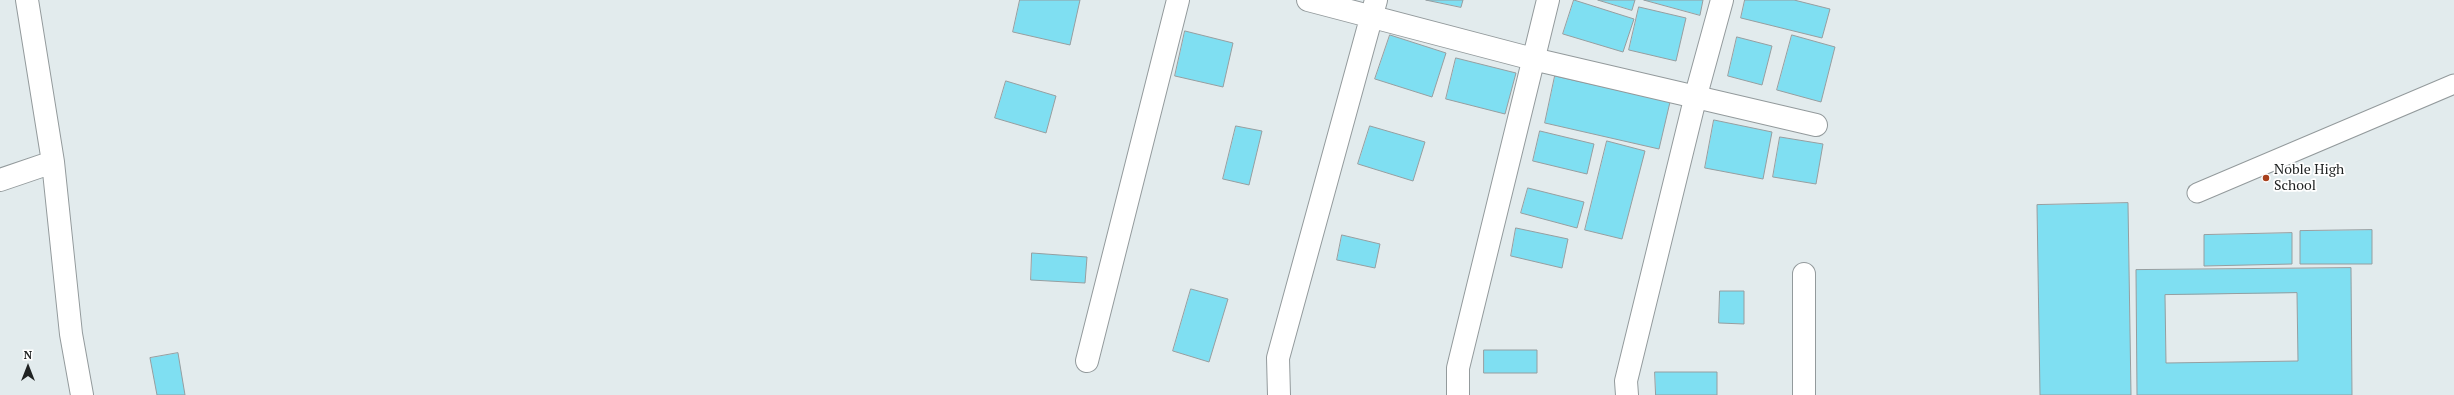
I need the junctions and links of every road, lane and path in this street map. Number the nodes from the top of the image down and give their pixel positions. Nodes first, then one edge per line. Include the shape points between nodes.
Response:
1 (27, 0) edge
2 (1178, 0) edge
3 (1308, 0) edge
4 (1548, 0) edge
5 (1722, 0) edge
6 (1373, 8) edge
7 (1533, 59) junction
8 (2454, 84) edge
9 (1696, 95) junction
10 (1816, 125) dead end
11 (53, 162) junction
12 (0, 180) edge
13 (2197, 193) dead end
14 (1804, 274) dead end
15 (1087, 361) dead end
16 (82, 395) edge
17 (1279, 395) edge
18 (1458, 395) edge
19 (1627, 395) edge
20 (1804, 395) edge

1 - 11 street
2 - 15 street
3 - 6 street
4 - 7 street
5 - 9 street
6 - 7 street
6 - 17 street via 1278,358
7 - 9 street
7 - 18 street via 1458,368
8 - 13 lane
9 - 10 street
9 - 19 street via 1626,381
11 - 12 street
11 - 16 street via 71,334
14 - 20 street

